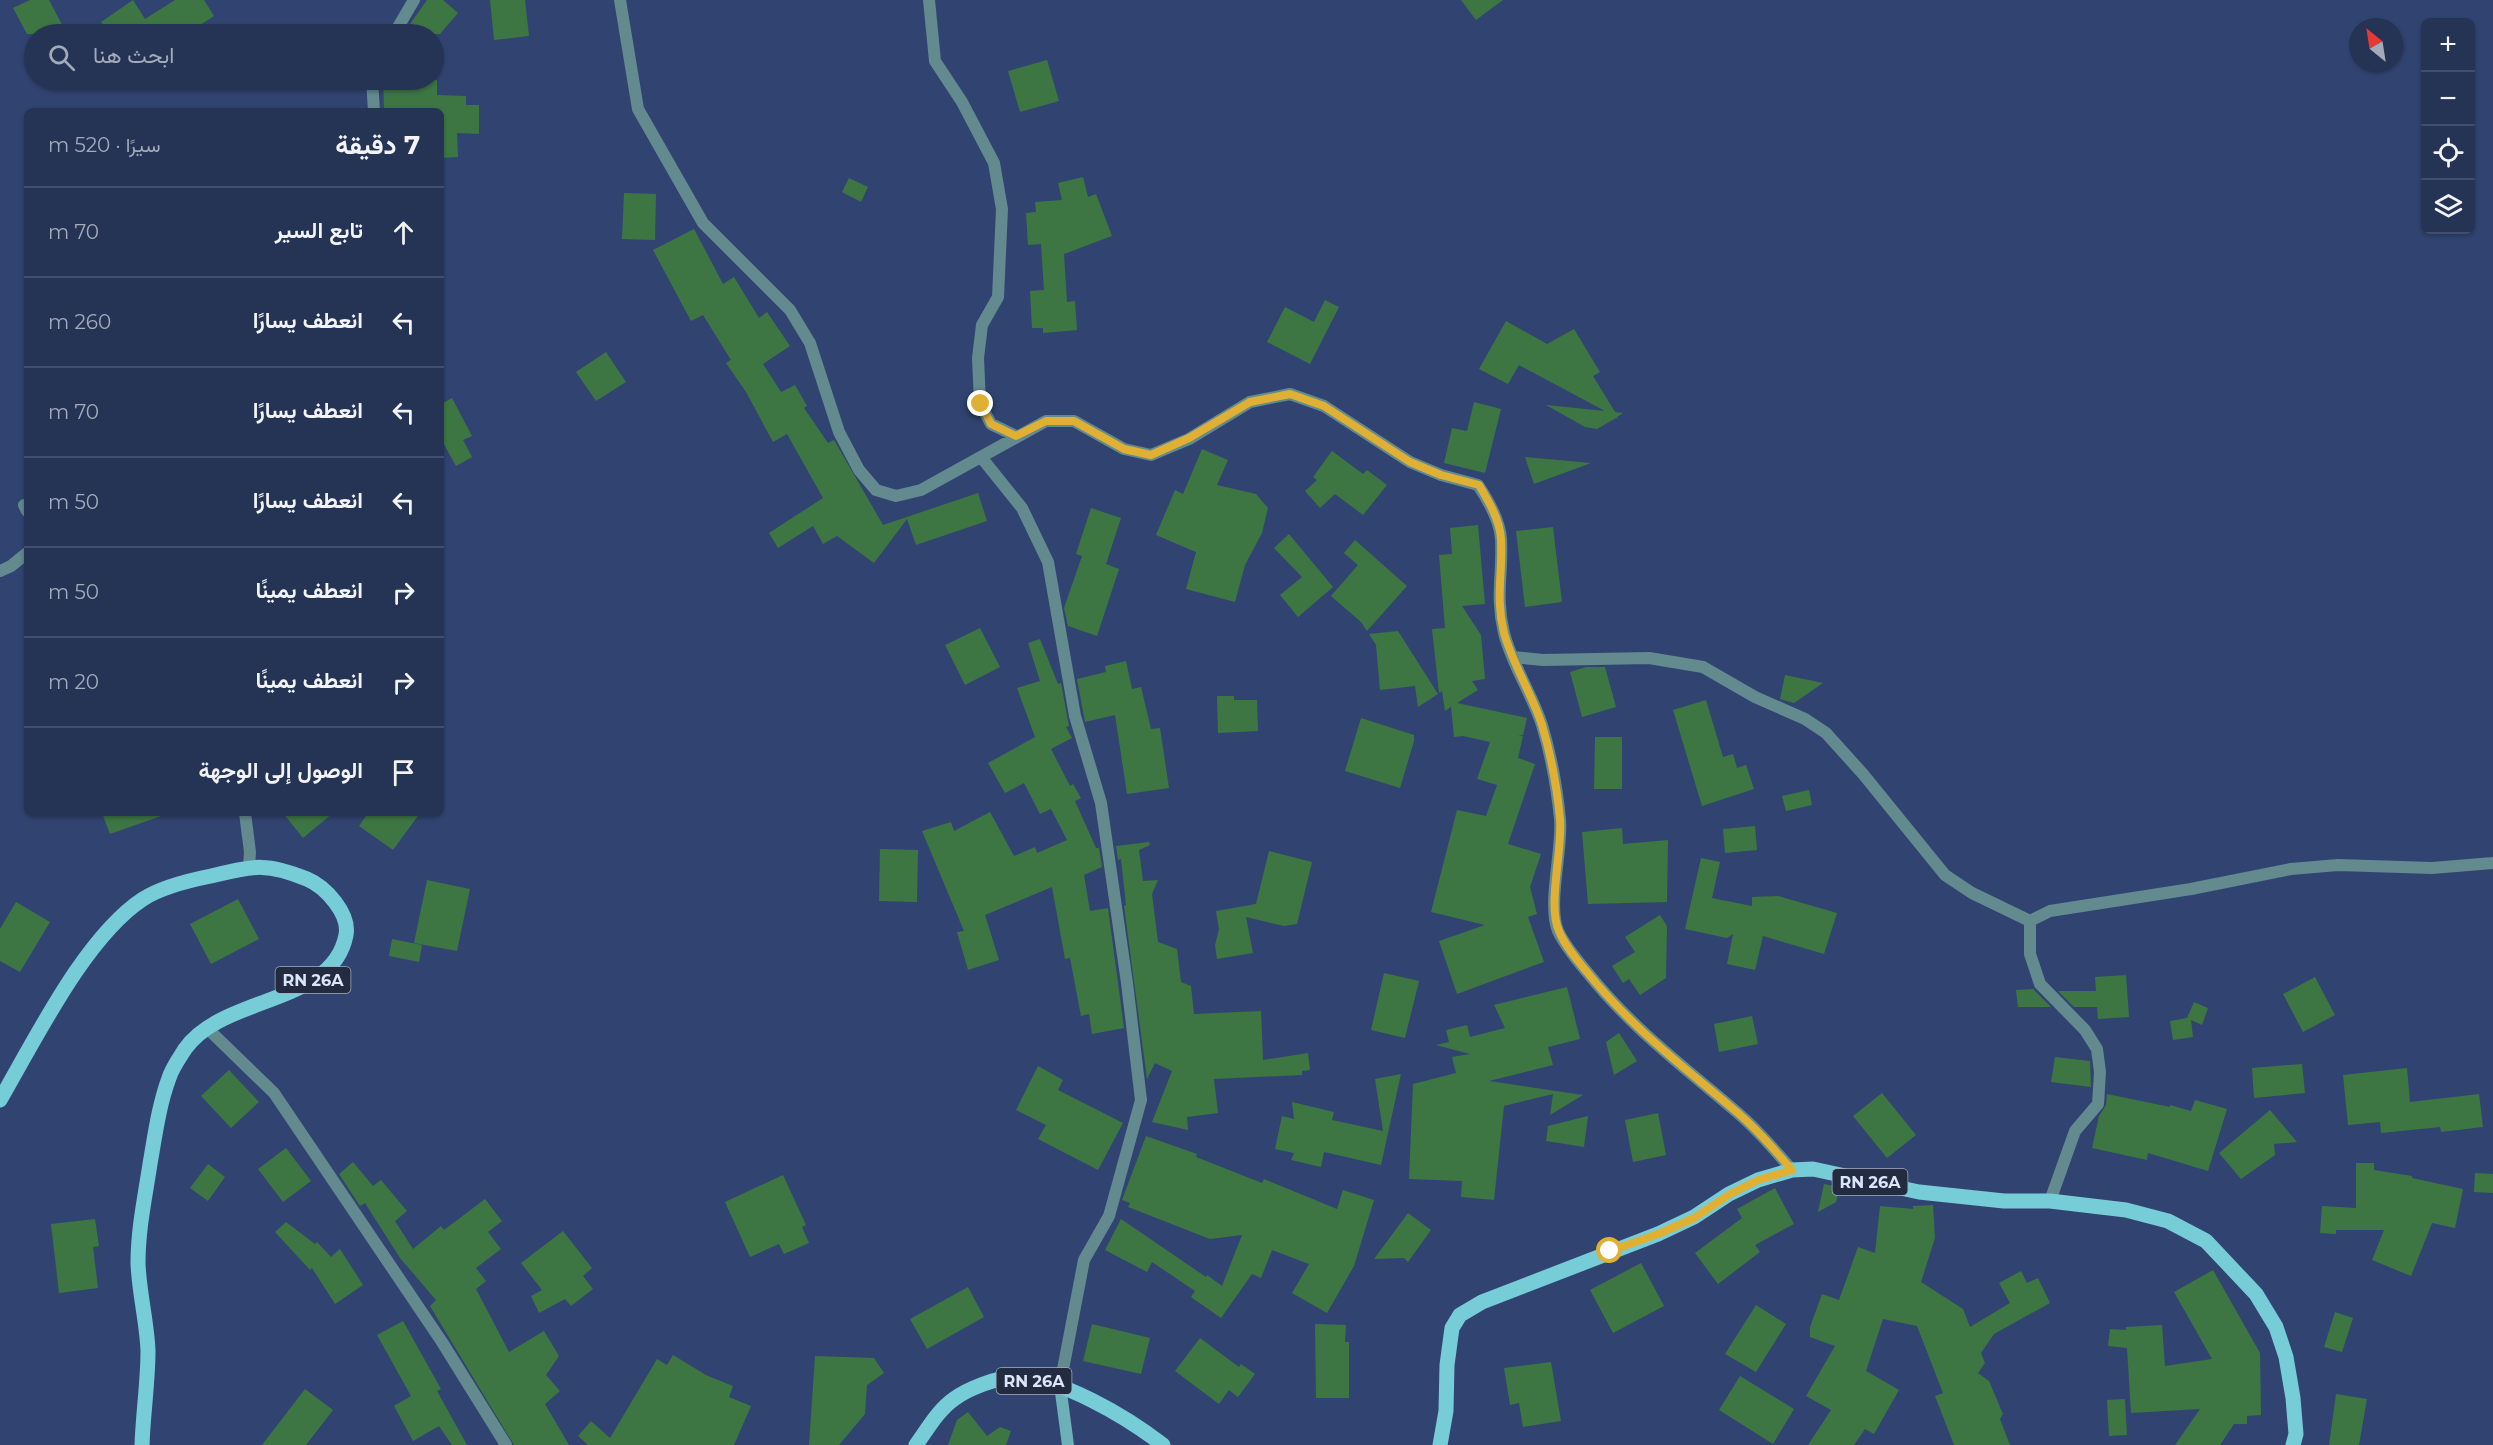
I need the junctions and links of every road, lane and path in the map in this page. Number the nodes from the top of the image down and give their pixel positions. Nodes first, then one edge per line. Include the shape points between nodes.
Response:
1 (414, 0) edge
2 (620, 0) edge
3 (929, 0) edge
4 (400, 24) edge
5 (373, 90) edge
6 (374, 108) edge
7 (1016, 436) junction
8 (981, 457) junction
9 (24, 555) edge
10 (0, 571) edge
11 (1513, 657) junction
12 (245, 816) edge
13 (2493, 863) edge
14 (249, 867) junction
15 (2030, 921) junction
16 (207, 1028) junction
17 (0, 1100) edge
18 (1792, 1170) junction
19 (2050, 1201) junction
20 (1060, 1385) junction
21 (142, 1445) edge
22 (506, 1445) edge
23 (916, 1445) edge
24 (1068, 1445) edge
25 (1162, 1445) edge
26 (1440, 1445) edge
27 (2293, 1445) edge

1 - 4 street
2 - 8 street via 638,109 703,223 790,310 810,343 839,432 860,470 876,490 896,496 921,490
3 - 7 street via 935,61 994,163 1002,209 998,297 982,325 978,358 981,404 991,424
5 - 6 street
7 - 8 street
7 - 11 street via 1046,421 1074,421 1124,449 1151,455 1250,402 1290,394 1324,406 1410,462 1479,485 1502,537 1498,600
8 - 20 street via 1022,508 1048,561 1075,716 1101,803 1141,1100 1109,1216 1084,1260
9 - 10 street
11 - 15 street via 1649,658 1703,668 1805,719 1826,733 1863,774 1945,875
11 - 18 street via 1542,725 1554,779 1560,821 1555,902 1558,930 1574,956 1631,1022 1733,1108
12 - 14 street
13 - 15 street via 2432,868 2291,869 2050,911
14 - 16 main road, RN 26A via 279,868 313,882 327,893 344,918 348,931 344,947 332,966 314,979
14 - 17 main road, RN 26A via 193,880 144,898 106,931 70,981
15 - 19 street via 2030,954 2040,984 2085,1030 2097,1049 2100,1072 2098,1104 2075,1131
16 - 21 main road, RN 26A via 187,1046 169,1075 139,1230 148,1351
16 - 22 street via 274,1093 442,1342
18 - 19 main road, RN 26A via 1813,1169 1918,1192 2004,1201
18 - 26 main road, RN 26A via 1758,1180 1694,1218 1658,1234 1482,1302 1460,1315 1452,1328 1449,1347
19 - 27 main road, RN 26A via 2126,1210 2168,1221 2206,1241 2256,1294 2276,1328 2294,1398
20 - 23 main road, RN 26A via 1013,1377 975,1387 953,1400
20 - 24 street
20 - 25 main road, RN 26A via 1143,1430

